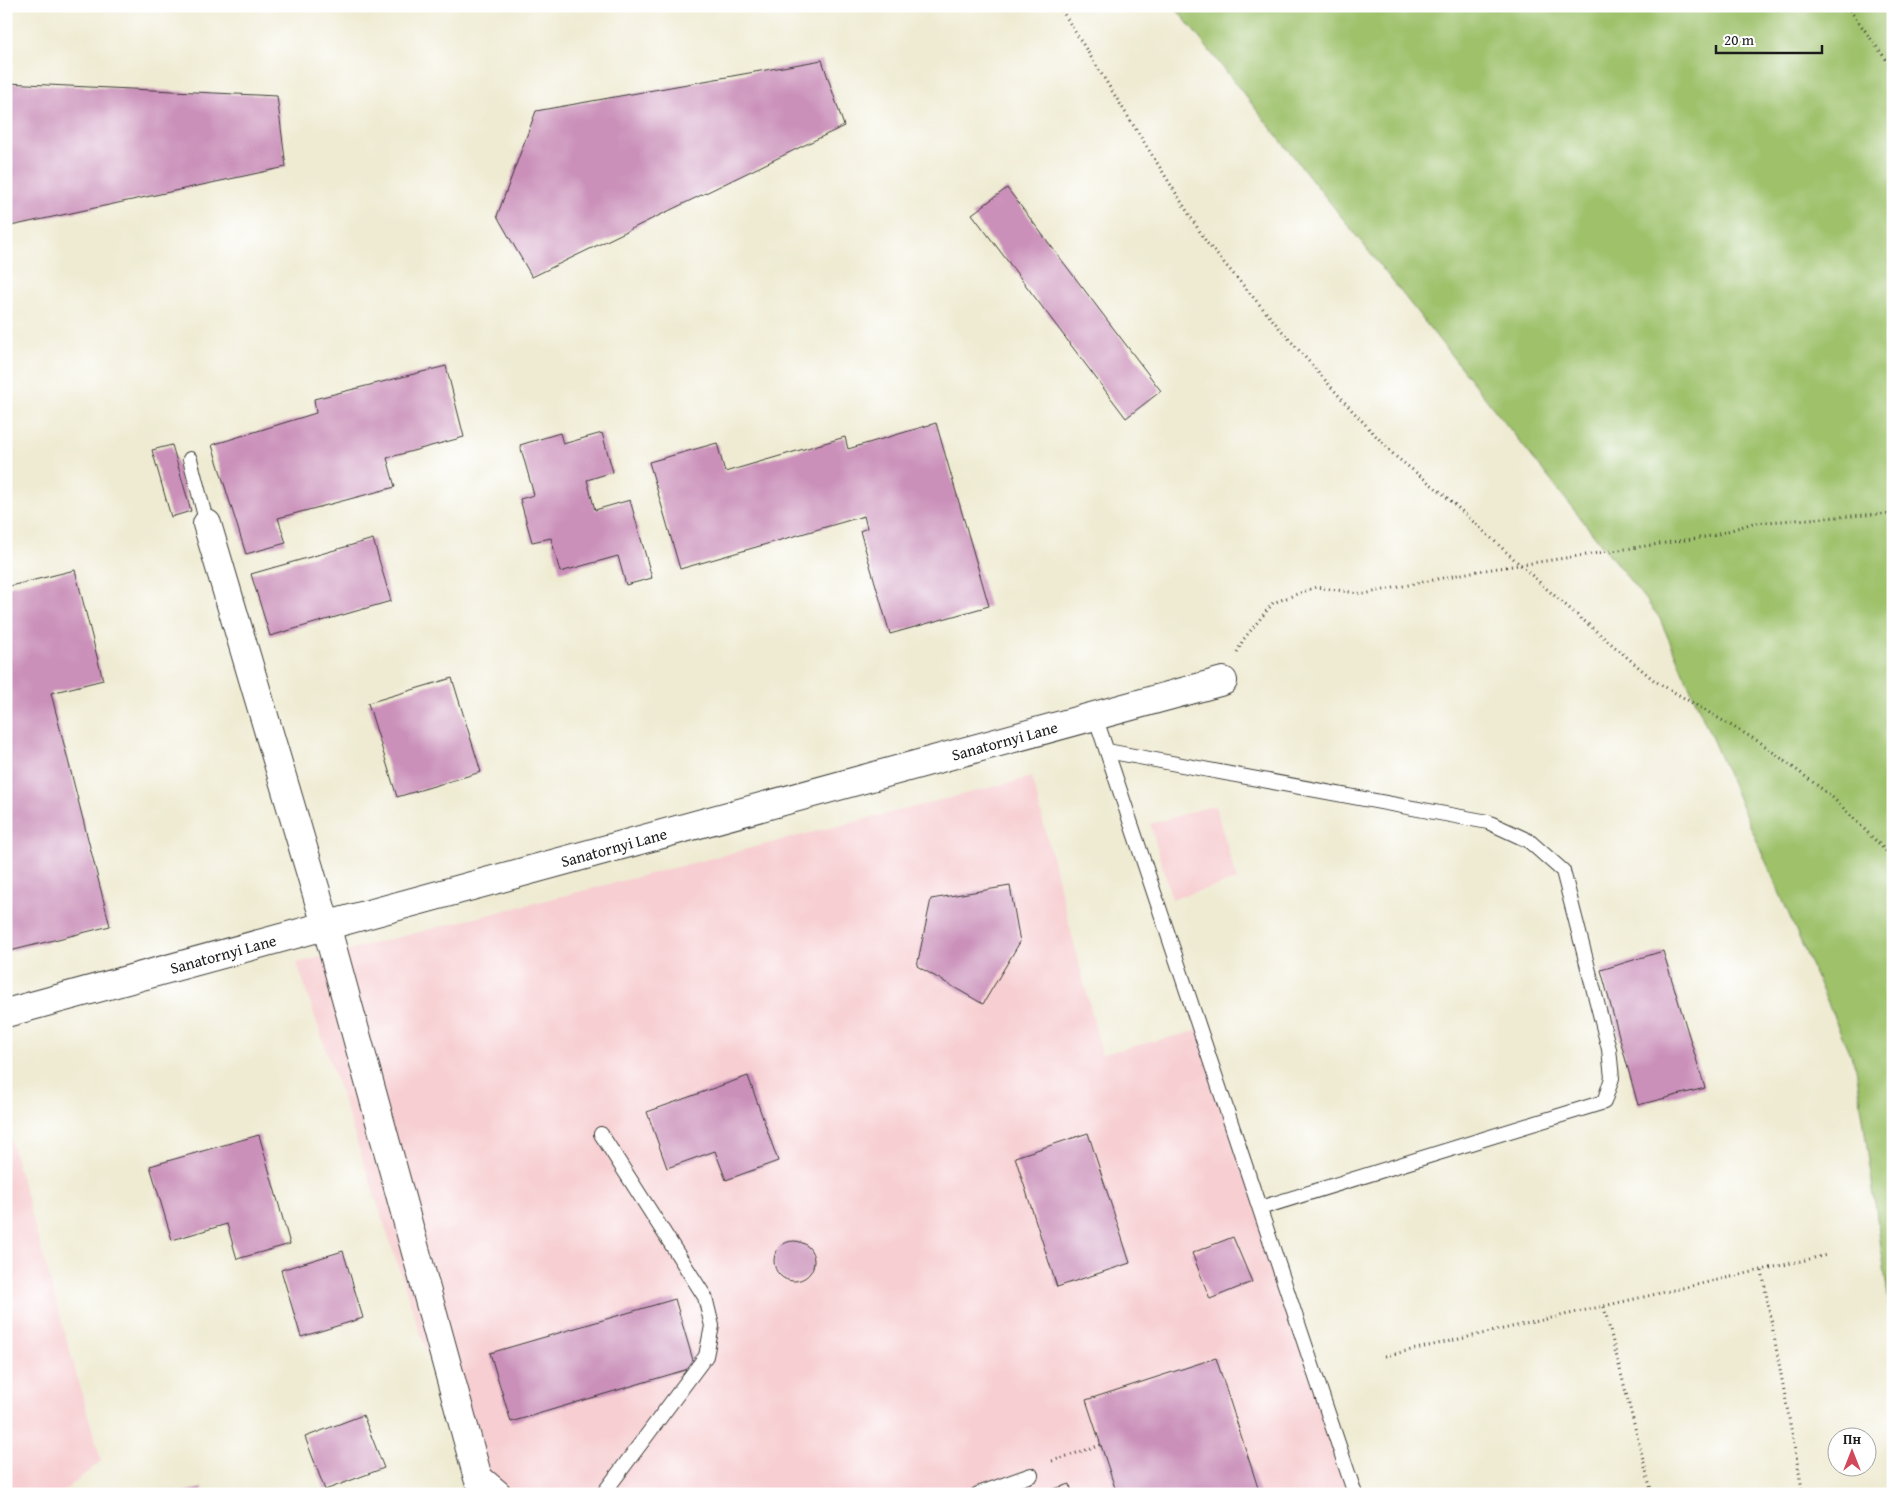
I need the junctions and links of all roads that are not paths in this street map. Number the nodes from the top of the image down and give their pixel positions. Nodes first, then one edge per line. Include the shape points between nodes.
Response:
1 (190, 459) dead end
2 (207, 524) joint
3 (1223, 681) road end
4 (1095, 716) junction
5 (1107, 751) junction
6 (326, 925) junction
7 (6, 1013) edge
8 (601, 1134) dead end
9 (1260, 1208) junction
10 (1031, 1476) dead end
11 (497, 1494) edge
12 (602, 1494) edge
13 (978, 1494) edge
14 (1355, 1494) edge

1 - 2 lane
2 - 6 street
3 - 4 street, Sanatornyi Lane
4 - 5 lane
4 - 6 street, Sanatornyi Lane
5 - 9 lane
5 - 9 lane via 1488,822 1529,841 1563,871 1609,1049 1612,1078 1604,1102
6 - 7 street, Sanatornyi Lane
6 - 11 street via 478,1478
8 - 12 lane via 705,1297 712,1326 706,1356
9 - 14 lane
10 - 13 lane

